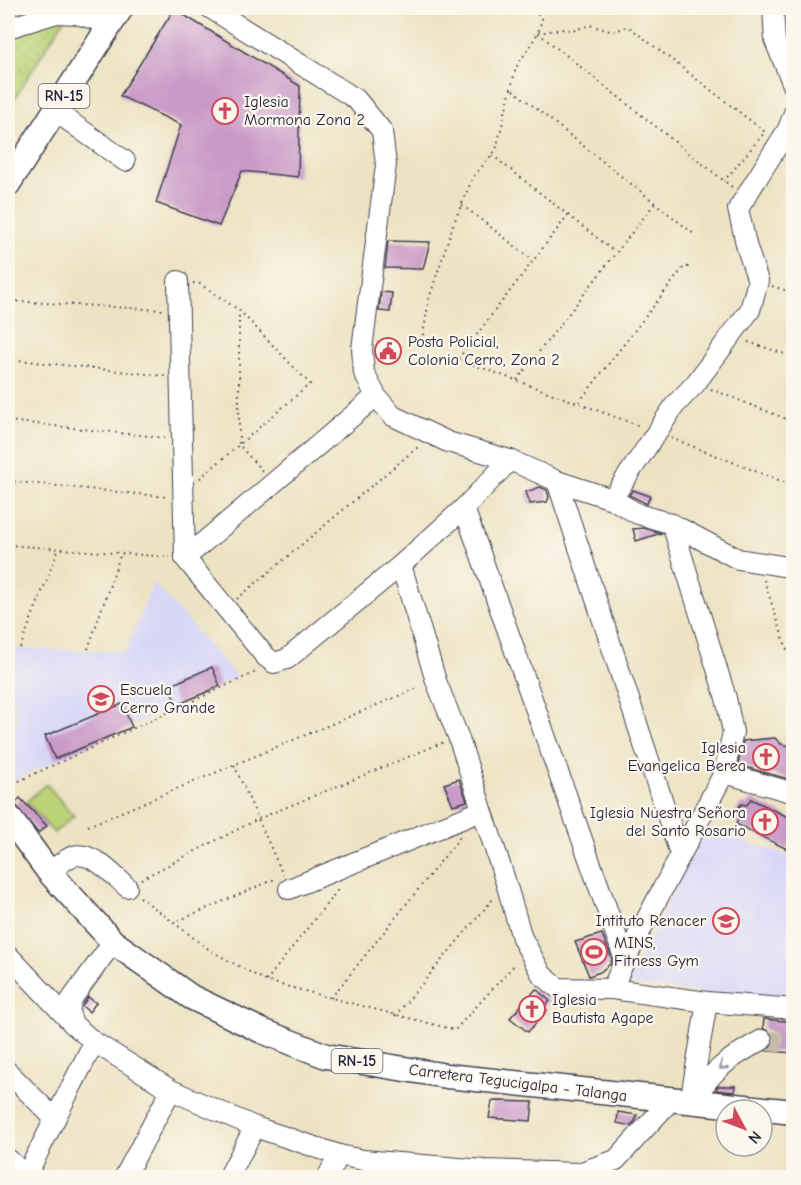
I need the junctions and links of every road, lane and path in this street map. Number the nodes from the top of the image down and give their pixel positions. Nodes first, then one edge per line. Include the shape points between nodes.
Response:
1 (210, 8) edge
2 (534, 8) edge
3 (773, 8) edge
4 (118, 12) edge
5 (8, 28) edge
6 (538, 33) junction
7 (794, 87) edge
8 (512, 90) junction
9 (55, 111) junction
10 (794, 113) edge
11 (492, 155) junction
12 (125, 161) dead end
13 (724, 181) junction
14 (8, 184) edge
15 (746, 199) junction
16 (655, 203) junction
17 (462, 204) junction
18 (568, 215) junction
19 (694, 234) dead end
20 (616, 253) junction
21 (533, 260) junction
22 (691, 267) dead end
23 (177, 281) joint
24 (758, 282) junction
25 (794, 293) edge
26 (11, 301) dead end
27 (239, 310) junction
28 (178, 311) junction
29 (731, 336) junction
30 (421, 347) dead end
31 (794, 357) edge
32 (8, 359) edge
33 (180, 378) junction
34 (517, 380) junction
35 (695, 384) junction
36 (376, 396) junction
37 (579, 402) junction
38 (8, 422) edge
39 (794, 422) edge
40 (658, 433) junction
41 (433, 434) junction
42 (182, 440) junction
43 (239, 445) junction
44 (510, 460) junction
45 (8, 481) edge
46 (557, 481) junction
47 (273, 483) junction
48 (794, 486) edge
49 (183, 495) junction
50 (612, 499) junction
51 (464, 508) junction
52 (672, 524) junction
53 (8, 544) edge
54 (59, 549) junction
55 (121, 553) junction
56 (184, 558) junction
57 (759, 562) junction
58 (401, 565) junction
59 (794, 568) edge
60 (225, 609) junction
61 (20, 648) dead end
62 (88, 649) dead end
63 (274, 663) junction
64 (794, 671) edge
65 (436, 681) junction
66 (458, 736) junction
67 (234, 765) junction
68 (724, 773) junction
69 (8, 786) edge
70 (794, 793) edge
71 (481, 811) junction
72 (8, 816) edge
73 (258, 819) junction
74 (88, 826) dead end
75 (680, 854) junction
76 (360, 861) junction
77 (49, 872) junction
78 (286, 882) junction
79 (506, 883) junction
80 (127, 887) junction
81 (173, 923) junction
82 (113, 942) junction
83 (528, 950) junction
84 (8, 955) edge
85 (625, 960) junction
86 (266, 981) junction
87 (612, 990) junction
88 (331, 999) junction
89 (707, 1002) junction
90 (794, 1009) edge
91 (395, 1016) junction
92 (73, 1024) junction
93 (762, 1040) tunnel mouth
94 (94, 1042) junction
95 (8, 1072) edge
96 (171, 1090) junction
97 (685, 1102) junction
98 (794, 1112) edge
99 (55, 1119) junction
100 (255, 1127) junction
101 (339, 1155) junction
102 (8, 1159) edge
103 (25, 1177) edge
104 (124, 1178) edge
105 (228, 1178) edge
106 (327, 1178) edge

1 - 36 street via 356,99 382,131 386,165 362,349 364,372
2 - 6 path via 542,19
3 - 7 street via 775,41
4 - 5 street via 57,12
4 - 9 main road, RN-15
6 - 8 path via 516,68
6 - 13 path
6 - 13 path via 590,25 613,32 628,26 765,132
8 - 11 path
8 - 16 path
9 - 12 street
9 - 14 main road, RN-15
10 - 15 street
11 - 17 path via 473,177
11 - 18 path
13 - 15 path
15 - 24 street via 738,210
16 - 19 path
16 - 20 path
17 - 21 path
17 - 30 path via 429,299
18 - 20 path
18 - 21 path
20 - 34 path
21 - 34 path via 458,359
22 - 37 path via 684,267
23 - 27 path via 200,284
23 - 28 street
24 - 25 path
24 - 29 street via 750,310
26 - 28 path
27 - 43 path
27 - 43 path via 310,384
28 - 33 street
29 - 31 path
29 - 35 street
32 - 33 path
33 - 42 street
34 - 37 path
35 - 39 path
35 - 40 street via 675,405
36 - 41 street via 393,416
36 - 47 street
37 - 40 path
38 - 42 path
40 - 48 path
40 - 50 street
41 - 44 street
41 - 60 path
42 - 49 street
43 - 47 path
43 - 49 path
44 - 46 street
44 - 51 street
45 - 49 path
46 - 50 street
46 - 75 street
47 - 56 street
49 - 56 street
50 - 52 street via 638,514
51 - 58 street
51 - 85 street
52 - 57 street via 738,559
52 - 68 street via 726,698 733,732
53 - 54 path
54 - 55 path
54 - 61 path
55 - 56 path
55 - 62 path
56 - 60 street
57 - 59 street
57 - 64 path
58 - 63 street via 287,659
58 - 65 street
60 - 63 street
63 - 69 path
65 - 66 street
65 - 67 path
66 - 71 street
66 - 73 path
67 - 73 path
67 - 74 path
68 - 70 street
68 - 75 street
71 - 76 street
71 - 79 street
71 - 88 path
72 - 77 main road, Carretera Tegucigalpa - Talanga / RN-15
73 - 78 path
73 - 80 path
75 - 85 street
76 - 78 street
76 - 86 path
77 - 80 street via 74,856 88,857
77 - 82 main road, Carretera Tegucigalpa - Talanga / RN-15
78 - 81 path
79 - 83 street
79 - 91 path
80 - 81 path
81 - 86 path via 211,951
82 - 92 street via 71,1000
82 - 97 main road, Carretera Tegucigalpa - Talanga / RN-15 via 191,997 326,1056 447,1076
83 - 87 street via 542,975 558,987
83 - 91 path via 455,1030
84 - 92 street
85 - 87 street
86 - 88 path
87 - 89 street
88 - 91 path
89 - 90 street
89 - 97 street
92 - 94 street
93 -> 97 street via 723,1065
94 - 96 street
94 - 99 street
95 - 99 street
96 - 100 street
96 - 104 street
97 - 98 main road, Carretera Tegucigalpa - Talanga / RN-15
97 - 101 street via 616,1160 579,1173 484,1170
99 - 103 street
100 - 101 street
100 - 105 street
101 - 106 street
102 - 103 street

